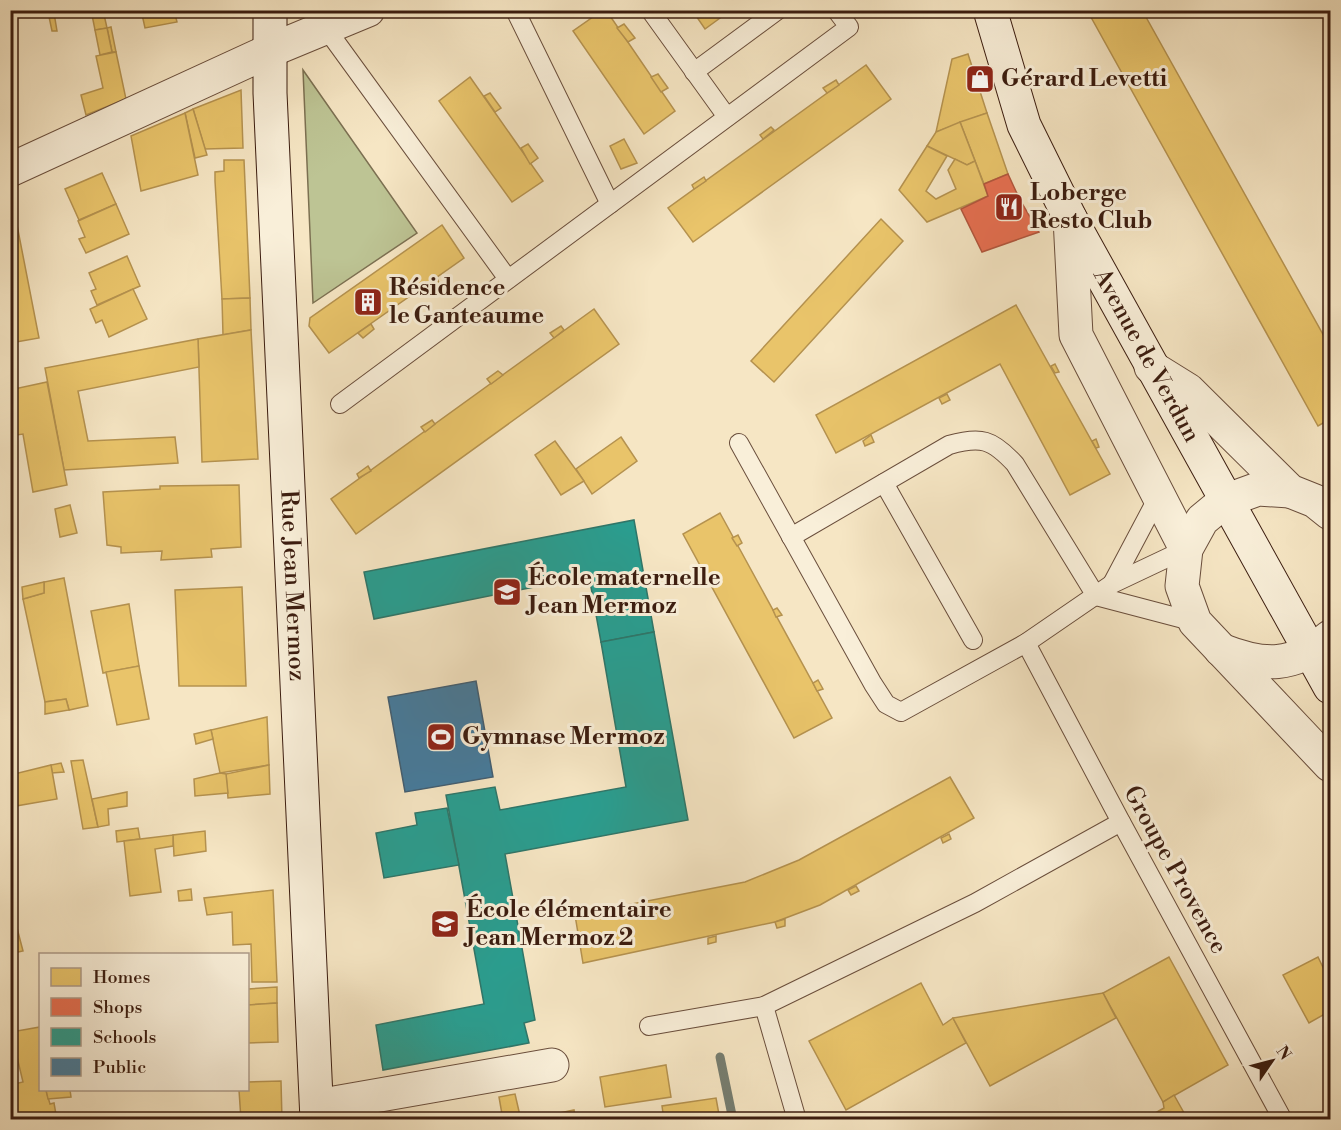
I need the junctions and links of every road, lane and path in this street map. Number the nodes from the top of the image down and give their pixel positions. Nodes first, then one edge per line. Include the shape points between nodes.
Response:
1 (270, 10) edge
2 (368, 10) edge
3 (515, 10) edge
4 (650, 10) edge
5 (778, 10) edge
6 (836, 10) edge
7 (990, 10) edge
8 (325, 27) junction
9 (269, 51) junction
10 (694, 72) junction
11 (727, 117) junction
12 (10, 170) edge
13 (610, 204) junction
14 (1070, 218) junction
15 (508, 279) junction
16 (1151, 368) junction
17 (340, 404) dead end
18 (739, 442) dead end
19 (884, 483) junction
20 (1290, 491) junction
21 (1158, 497) junction
22 (1225, 501) junction
23 (1330, 512) edge
24 (791, 537) junction
25 (1186, 549) junction
26 (1112, 584) junction
27 (1096, 596) junction
28 (1195, 622) junction
29 (973, 640) dead end
30 (1026, 642) junction
31 (1322, 645) edge
32 (1219, 649) junction
33 (1330, 687) edge
34 (1330, 765) edge
35 (1121, 822) junction
36 (764, 1006) junction
37 (650, 1026) dead end
38 (552, 1065) dead end
39 (317, 1113) edge
40 (797, 1119) edge
41 (1283, 1119) edge

1 - 9 main road, Rue Jean Mermoz
2 - 8 main road
3 - 13 lane
4 - 10 lane
5 - 10 lane
6 - 11 lane via 849,27
7 - 14 main road, Avenue de Verdun via 1024,125
8 - 9 main road
8 - 15 lane
9 - 12 main road
9 - 39 main road, Rue Jean Mermoz
10 - 11 lane
11 - 13 lane
13 - 15 lane
14 - 16 main road, Avenue de Verdun
14 - 21 main road via 1076,335
15 - 17 lane
16 - 20 main road via 1188,390
16 - 22 main road, Avenue de Verdun
18 - 24 lane
19 - 24 lane
19 - 27 lane via 949,445 967,440 988,441 1015,464
19 - 29 lane
20 - 22 main road via 1258,489
20 - 23 main road
21 - 25 main road
21 - 26 lane
22 - 25 main road via 1202,520
22 - 31 main road, Avenue de Verdun
24 - 30 lane via 873,684 886,704 902,712
25 - 26 lane
25 - 28 main road via 1182,586
26 - 27 lane
27 - 28 lane
27 - 30 lane
28 - 32 main road
30 - 35 lane, Groupe Provence
31 - 32 main road via 1282,663 1250,661
31 - 33 main road, Avenue de Verdun
32 - 34 main road
35 - 36 lane via 975,903
35 - 41 lane, Groupe Provence
36 - 37 lane
36 - 40 lane
38 - 39 main road

